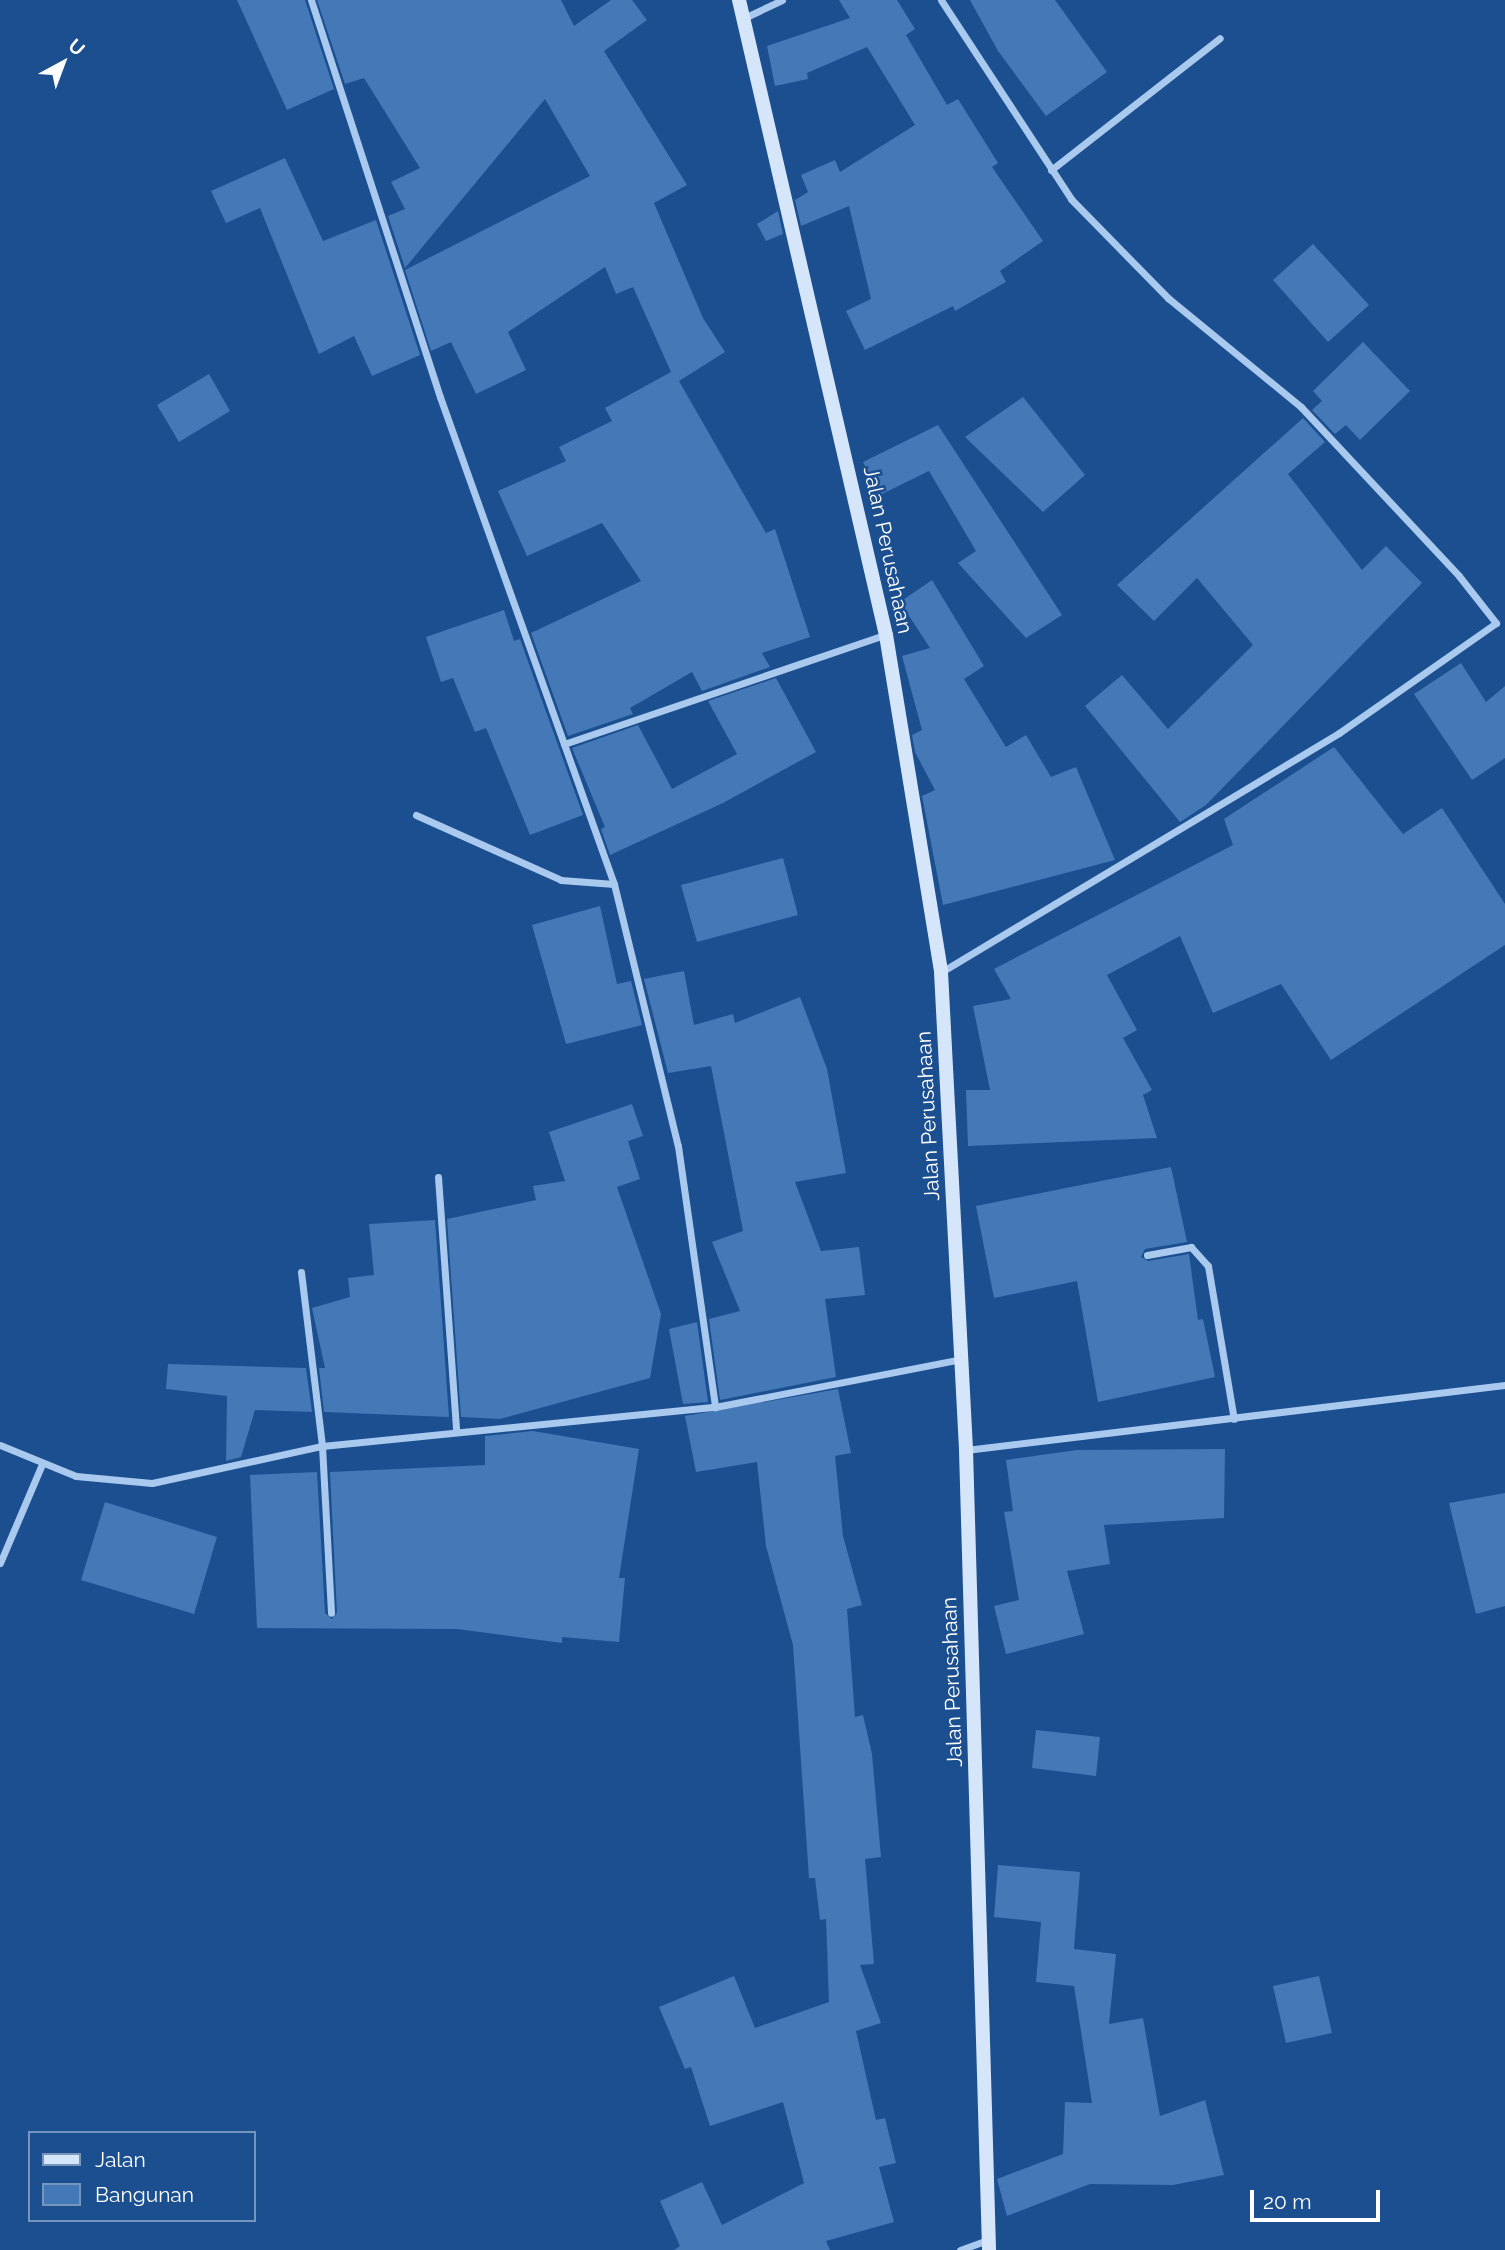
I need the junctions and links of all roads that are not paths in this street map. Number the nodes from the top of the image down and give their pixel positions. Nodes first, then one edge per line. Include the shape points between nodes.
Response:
1 (311, 0) edge
2 (738, 0) edge
3 (782, 0) edge
4 (941, 0) edge
5 (744, 18) junction
6 (1220, 38) dead end
7 (1051, 170) junction
8 (1505, 616) edge
9 (1496, 623) junction
10 (886, 635) junction
11 (564, 744) junction
12 (415, 815) dead end
13 (614, 884) junction
14 (941, 972) junction
15 (438, 1177) dead end
16 (1147, 1255) dead end
17 (300, 1272) dead end
18 (962, 1359) junction
19 (1505, 1385) edge
20 (715, 1407) junction
21 (1234, 1419) junction
22 (456, 1430) junction
23 (0, 1445) edge
24 (322, 1446) junction
25 (966, 1450) junction
26 (43, 1464) junction
27 (0, 1563) edge
28 (331, 1613) dead end
29 (989, 2245) edge
30 (960, 2250) edge

1 - 11 street via 440,397
2 - 5 main road, Jalan Perusahaan
3 - 5 street
4 - 7 street
5 - 10 main road, Jalan Perusahaan
6 - 7 street
7 - 9 street via 1071,199 1168,298 1301,407 1460,576
8 - 9 street
9 - 14 street via 1339,733
10 - 11 street
10 - 14 main road, Jalan Perusahaan
11 - 13 street
12 - 13 street via 561,880
13 - 20 street via 678,1146
14 - 18 main road, Jalan Perusahaan
15 - 22 street
16 - 21 street via 1191,1247 1208,1266
17 - 24 street
18 - 20 street
18 - 25 main road, Jalan Perusahaan
19 - 21 street
20 - 22 street
21 - 25 street
22 - 24 street
23 - 26 street
24 - 26 street via 152,1483 76,1476
24 - 28 street
25 - 29 main road, Jalan Perusahaan
26 - 27 street
29 - 30 street

